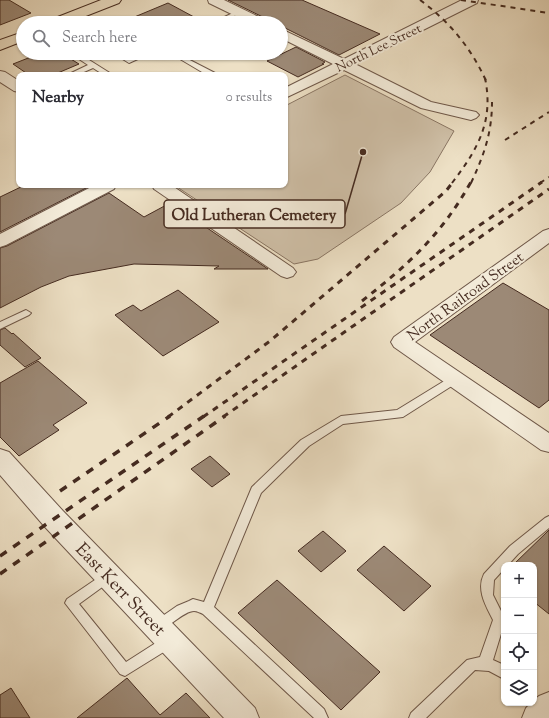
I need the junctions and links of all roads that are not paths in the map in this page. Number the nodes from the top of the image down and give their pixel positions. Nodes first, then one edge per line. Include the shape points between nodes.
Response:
1 (114, 0) edge
2 (214, 0) edge
3 (472, 0) edge
4 (239, 12) junction
5 (77, 16) edge
6 (230, 16) edge
7 (247, 16) edge
8 (288, 36) edge
9 (16, 39) edge
10 (0, 45) edge
11 (84, 60) edge
12 (186, 60) edge
13 (343, 64) junction
14 (93, 66) junction
15 (79, 72) edge
16 (104, 72) edge
17 (207, 72) edge
18 (0, 75) edge
19 (16, 86) edge
20 (288, 92) edge
21 (471, 115) dead end
22 (102, 188) edge
23 (164, 188) edge
24 (549, 235) edge
25 (0, 241) edge
26 (287, 272) dead end
27 (26, 313) dead end
28 (0, 326) edge
29 (454, 379) junction
30 (549, 444) edge
31 (0, 459) edge
32 (549, 521) edge
33 (108, 576) junction
34 (206, 609) junction
35 (164, 634) junction
36 (485, 663) junction
37 (501, 671) edge
38 (244, 718) edge
39 (321, 718) edge
40 (416, 718) edge

1 - 5 main road
2 - 4 street
3 - 13 street, North Lee Street
4 - 6 lane
4 - 7 street
8 - 13 street
9 - 10 main road
11 - 14 lane
12 - 17 lane
13 - 20 street, North Lee Street
13 - 21 street via 426,105
14 - 15 lane
14 - 16 lane
18 - 19 street
22 - 25 street
23 - 26 street
24 - 29 street, North Railroad Street via 401,342
27 - 28 lane
29 - 30 street
29 - 34 lane via 399,414 341,420 305,443 256,490
31 - 33 street, East Kerr Street
32 - 36 lane via 514,550 488,578 487,595 499,620
33 - 35 street, East Kerr Street
33 - 35 lane via 71,602 125,670
34 - 35 lane via 193,605 181,610
34 - 39 lane
35 - 38 street, East Kerr Street
36 - 37 lane
36 - 40 lane via 472,664

